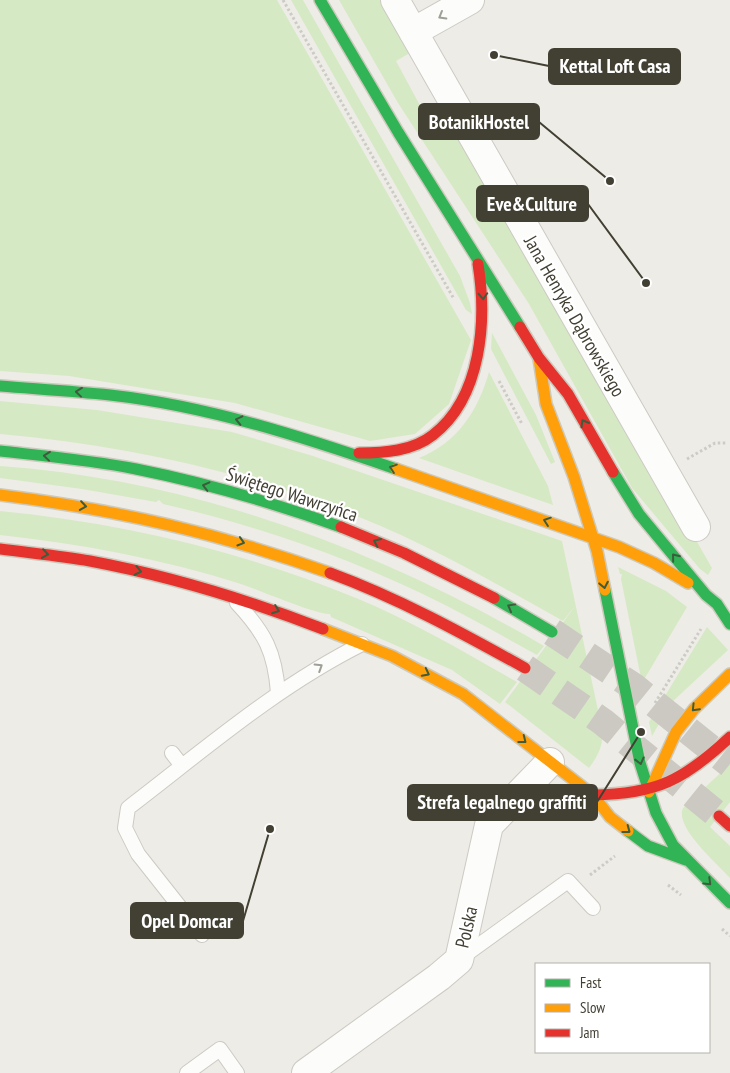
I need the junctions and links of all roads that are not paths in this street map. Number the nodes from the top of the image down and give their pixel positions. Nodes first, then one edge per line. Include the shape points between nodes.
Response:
1 (320, 0) edge
2 (395, 0) edge
3 (470, 0) edge
4 (413, 32) junction
5 (473, 248) junction
6 (539, 358) junction
7 (0, 386) edge
8 (0, 451) edge
9 (349, 452) junction
10 (0, 495) edge
11 (696, 527) dead end
12 (593, 538) junction
13 (0, 549) edge
14 (229, 595) junction
15 (706, 595) junction
16 (717, 604) junction
17 (730, 605) edge
18 (730, 624) edge
19 (552, 632) tunnel mouth
20 (363, 644) junction
21 (525, 668) tunnel mouth
22 (730, 674) edge
23 (278, 693) junction
24 (730, 737) edge
25 (172, 753) dead end
26 (550, 762) junction
27 (182, 766) junction
28 (649, 792) junction
29 (593, 795) junction
30 (719, 816) tunnel mouth
31 (730, 826) edge
32 (686, 860) junction
33 (730, 903) edge
34 (594, 908) dead end
35 (202, 935) dead end
36 (459, 960) junction
37 (187, 1073) edge
38 (237, 1073) edge
39 (306, 1073) edge

1 - 5 main road via 398,132
2 - 4 street, Jana Henryka Dąbrowskiego
3 -> 4 street
4 - 11 street, Jana Henryka Dąbrowskiego
5 - 6 main road
5 -> 9 main road via 483,291 482,324 469,383 452,416 432,436 409,446 383,452
6 - 12 main road via 546,404 564,446
15 -> 6 main road via 639,514 568,394
9 -> 7 main road via 291,433 204,412 111,395
19 -> 8 main road, Świętego Wawrzyńca via 437,569 369,538 303,514 232,492 136,469
12 -> 9 main road
10 -> 21 main road via 151,518 283,555 366,585
12 - 15 main road via 654,563
12 -> 28 main road
13 -> 14 main road via 90,561
14 -> 20 main road
14 - 23 lane via 260,630 276,666
15 - 16 main road
16 - 17 main road
16 - 18 main road
23 -> 20 lane via 325,663
20 -> 26 main road via 429,674 462,694
22 -> 28 main road via 680,726
23 - 27 lane
24 - 28 main road via 689,772
25 - 27 lane
26 - 29 main road
26 - 36 street, Polska via 489,825
27 - 35 lane via 128,808 125,828 138,854
28 - 29 main road
28 - 32 main road via 663,828
29 -> 32 main road via 610,817 648,846
30 - 31 main road
32 -> 33 main road
34 - 36 lane via 568,881
36 - 39 street, Polska
37 - 38 lane via 220,1050

